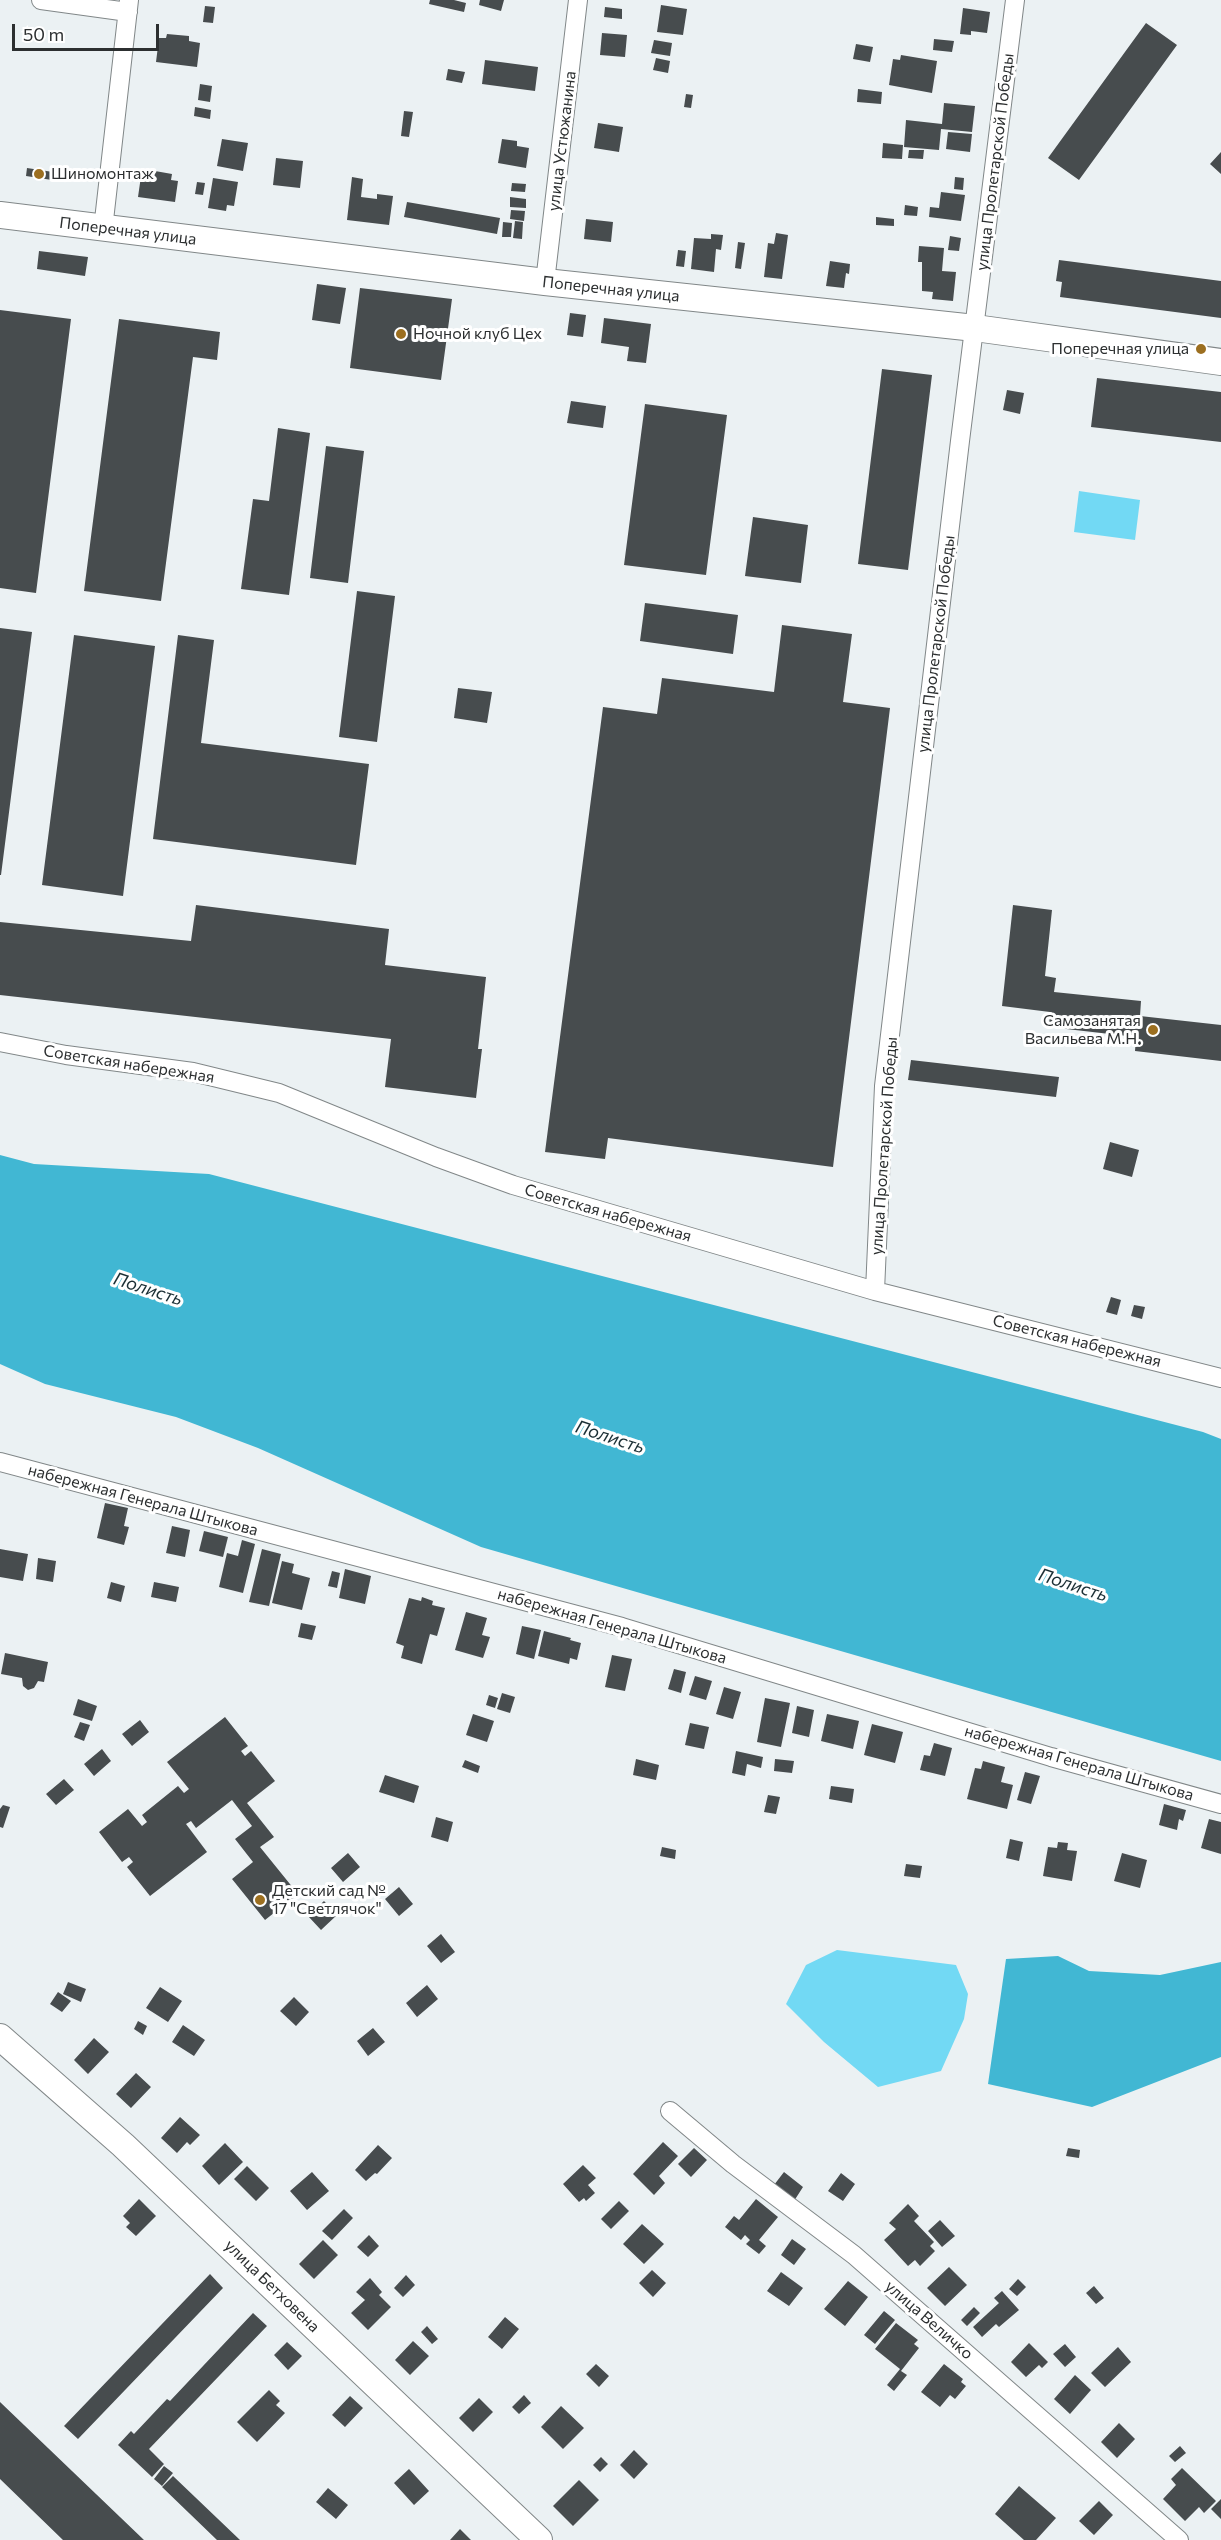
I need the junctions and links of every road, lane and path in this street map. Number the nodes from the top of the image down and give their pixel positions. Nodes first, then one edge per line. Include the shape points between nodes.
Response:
1 (41, 0) edge
2 (578, 0) edge
3 (1015, 0) edge
4 (128, 6) edge
5 (0, 215) edge
6 (103, 229) junction
7 (545, 282) junction
8 (975, 328) junction
9 (1221, 362) edge
10 (0, 1042) edge
11 (875, 1291) junction
12 (1221, 1378) edge
13 (0, 1462) edge
14 (1221, 1804) edge
15 (0, 2037) edge
16 (670, 2111) dead end
17 (539, 2540) edge
18 (1179, 2540) edge

1 - 4 street
2 - 7 street, улица Устюжанина
3 - 8 street, улица Пролетарской Победы
4 - 6 street
5 - 6 street, Поперечная улица
6 - 7 street, Поперечная улица
7 - 8 street, Поперечная улица
8 - 9 street, Поперечная улица
8 - 11 street, улица Пролетарской Победы via 884,1086
10 - 11 street, Советская набережная via 193,1072 279,1093 513,1185
11 - 12 street, Советская набережная
13 - 14 street, набережная Генерала Штыкова via 622,1627 1051,1757
15 - 17 street, улица Бетховена via 123,2145
16 - 18 street, улица Величко via 854,2255

